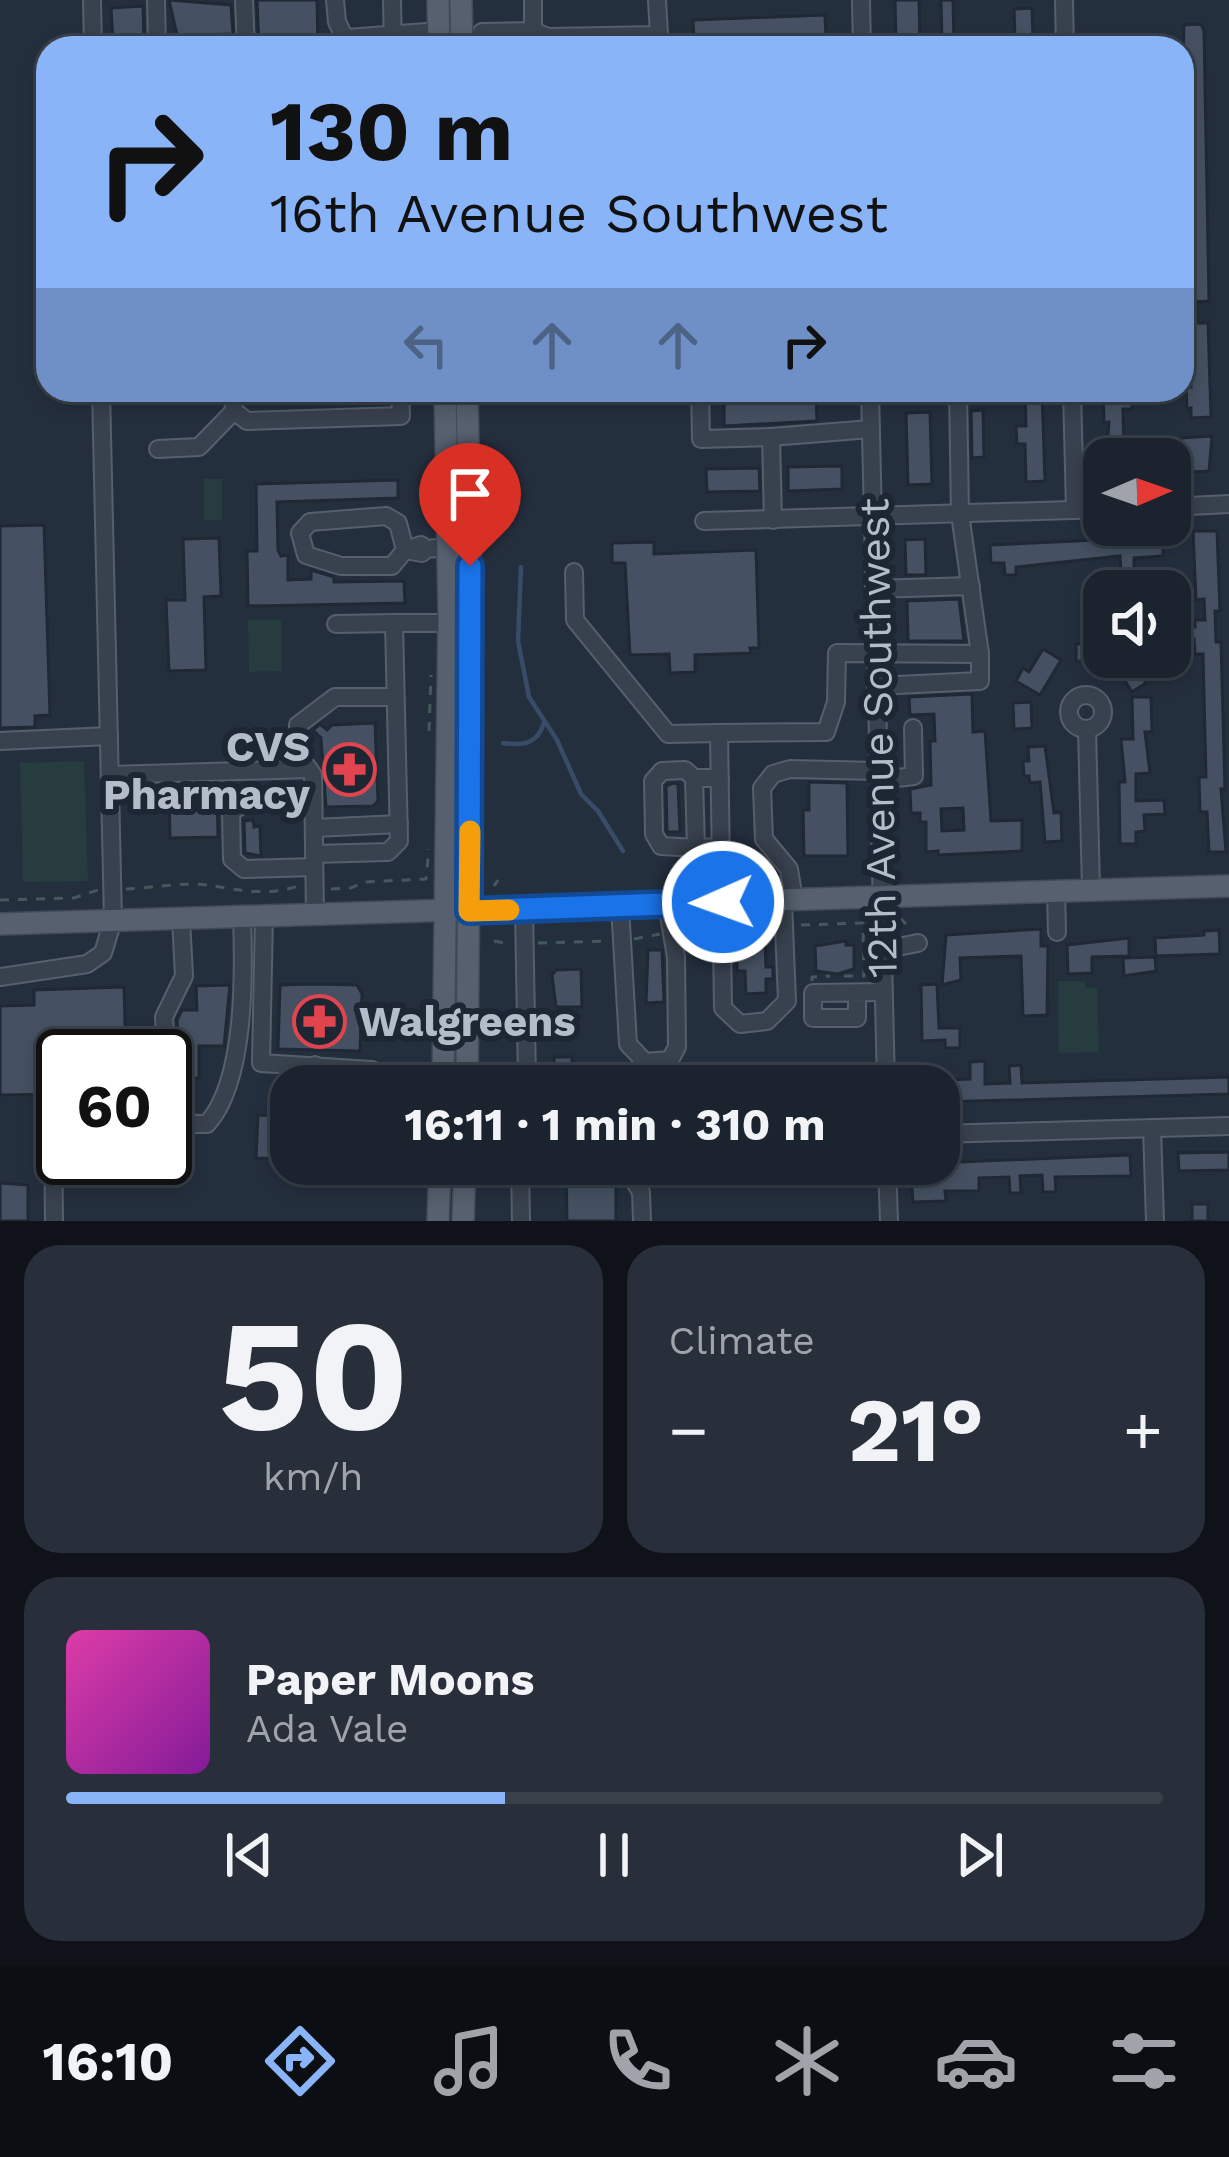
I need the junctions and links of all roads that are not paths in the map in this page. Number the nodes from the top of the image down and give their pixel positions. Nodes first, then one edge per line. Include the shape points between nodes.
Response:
1 (92, 0) edge
2 (156, 0) edge
3 (244, 0) edge
4 (335, 0) edge
5 (392, 0) edge
6 (438, 0) edge
7 (461, 0) edge
8 (533, 0) edge
9 (657, 0) edge
10 (861, 0) edge
11 (1064, 0) edge
12 (93, 36) edge
13 (157, 36) edge
14 (246, 36) edge
15 (344, 36) edge
16 (393, 36) edge
17 (453, 36) edge
18 (457, 36) edge
19 (473, 36) edge
20 (508, 36) edge
21 (539, 36) edge
22 (659, 36) edge
23 (862, 36) edge
24 (1065, 36) edge
25 (101, 402) edge
26 (234, 402) edge
27 (400, 402) edge
28 (444, 402) edge
29 (467, 402) edge
30 (700, 402) edge
31 (870, 402) edge
32 (958, 402) edge
33 (1072, 402) edge
34 (234, 411) junction
35 (871, 429) junction
36 (771, 437) junction
37 (158, 449) dead end
38 (1229, 504) edge
39 (1191, 506) edge
40 (1075, 510) junction
41 (1083, 510) edge
42 (960, 514) junction
43 (873, 517) junction
44 (773, 520) junction
45 (704, 521) dead end
46 (437, 548) junction
47 (405, 550) junction
48 (574, 572) dead end
49 (971, 586) junction
50 (874, 589) junction
51 (394, 623) junction
52 (449, 623) junction
53 (336, 624) dead end
54 (876, 652) junction
55 (980, 654) junction
56 (876, 686) junction
57 (395, 697) junction
58 (913, 728) dead end
59 (1087, 729) dead end
60 (719, 733) junction
61 (109, 736) junction
62 (0, 741) edge
63 (309, 770) junction
64 (110, 776) junction
65 (878, 776) junction
66 (694, 778) junction
67 (720, 778) junction
68 (313, 799) junction
69 (399, 824) junction
70 (314, 827) junction
71 (722, 847) junction
72 (696, 848) junction
73 (314, 860) junction
74 (1229, 886) edge
75 (1091, 888) junction
76 (1056, 890) junction
77 (881, 898) junction
78 (788, 900) junction
79 (723, 902) junction
80 (667, 904) junction
81 (620, 906) junction
82 (524, 909) junction
83 (459, 911) junction
84 (315, 915) junction
85 (253, 916) junction
86 (181, 918) junction
87 (113, 920) junction
88 (0, 924) edge
89 (1057, 932) dead end
90 (918, 943) dead end
91 (883, 950) junction
92 (0, 977) edge
93 (883, 992) junction
94 (857, 993) dead end
95 (315, 1065) edge
96 (455, 1065) edge
97 (525, 1065) edge
98 (885, 1065) edge
99 (1229, 1126) edge
100 (1152, 1128) junction
101 (960, 1133) edge
102 (54, 1185) edge
103 (439, 1185) edge
104 (464, 1185) edge
105 (520, 1185) edge
106 (637, 1185) edge
107 (888, 1185) edge
108 (54, 1221) edge
109 (438, 1221) edge
110 (463, 1221) edge
111 (521, 1221) edge
112 (642, 1221) edge
113 (889, 1221) edge
114 (1155, 1221) edge

1 - 12 street
2 - 13 street
3 - 14 street
4 - 15 street
5 - 16 street
6 - 17 main road
7 - 18 main road
8 - 21 street
9 - 22 street
10 - 23 street
11 - 24 street
19 - 20 street
25 - 61 street
26 - 34 street
27 - 34 street via 400,416 247,421
28 - 46 main road
29 - 83 main road via 471,610
30 - 36 street via 701,439
31 - 35 street, 12th Avenue Southwest
32 - 42 street
33 - 40 street
34 - 37 street via 199,447
35 - 36 street
35 - 43 street, 12th Avenue Southwest
36 - 44 street
38 - 39 street
40 - 41 street
40 - 42 street
42 - 43 street
42 - 49 street
43 - 44 street
43 - 50 street, 12th Avenue Southwest
44 - 45 street
46 - 47 street
46 - 52 main road
47 - 47 street via 392,566 341,566 306,556 300,533 323,519 386,516 398,523
48 - 60 street via 575,620 648,712 668,734
49 - 50 street
49 - 55 street
50 - 54 street, 12th Avenue Southwest
51 - 52 street
51 - 53 street
51 - 57 street
52 - 83 main road
54 - 55 street
54 - 56 street, 12th Avenue Southwest
54 - 60 street via 836,653 836,702 826,732
55 - 56 street via 980,682
56 - 65 street, 12th Avenue Southwest
57 - 63 street via 335,697 298,725 298,754
57 - 69 street
58 - 65 street via 914,776
59 - 75 street
60 - 67 street
61 - 62 street
61 - 64 street
63 - 64 street
63 - 68 street
64 - 87 street
65 - 77 street, 12th Avenue Southwest
65 - 78 street via 773,774 763,788 764,839 789,869
66 - 67 street
66 - 72 street
66 - 72 street via 662,771 653,781 654,834 661,846
67 - 71 street
68 - 70 street
68 - 73 street via 245,802 230,813 235,865
69 - 70 street
69 - 73 street via 399,841 388,852
70 - 73 street
71 - 72 street
71 - 79 street
73 - 84 street
74 - 75 main road
75 - 76 main road
76 - 77 main road
76 - 89 street
77 - 78 main road
77 - 91 street, 12th Avenue Southwest
78 - 79 main road
78 - 79 street via 787,1001 767,1021 740,1024 722,1008
79 - 80 main road
80 - 81 main road
80 - 81 street via 676,957 677,1047 670,1060 645,1061 628,1044
81 - 82 main road
82 - 83 main road
82 - 97 street
83 - 84 main road
83 - 96 main road
84 - 85 main road
85 - 86 main road
85 - 86 street via 236,1053 207,1124 178,1112 168,1091 164,1017 184,976
85 - 95 street via 261,1063
86 - 87 main road
87 - 88 main road
87 - 92 street via 103,953 87,964
90 - 91 street
91 - 93 street, 12th Avenue Southwest
93 - 94 street
93 - 98 street, 12th Avenue Southwest
99 - 100 street
100 - 101 street
100 - 114 street
102 - 108 street
103 - 109 main road
104 - 110 main road
105 - 111 street
106 - 112 street
107 - 113 street

